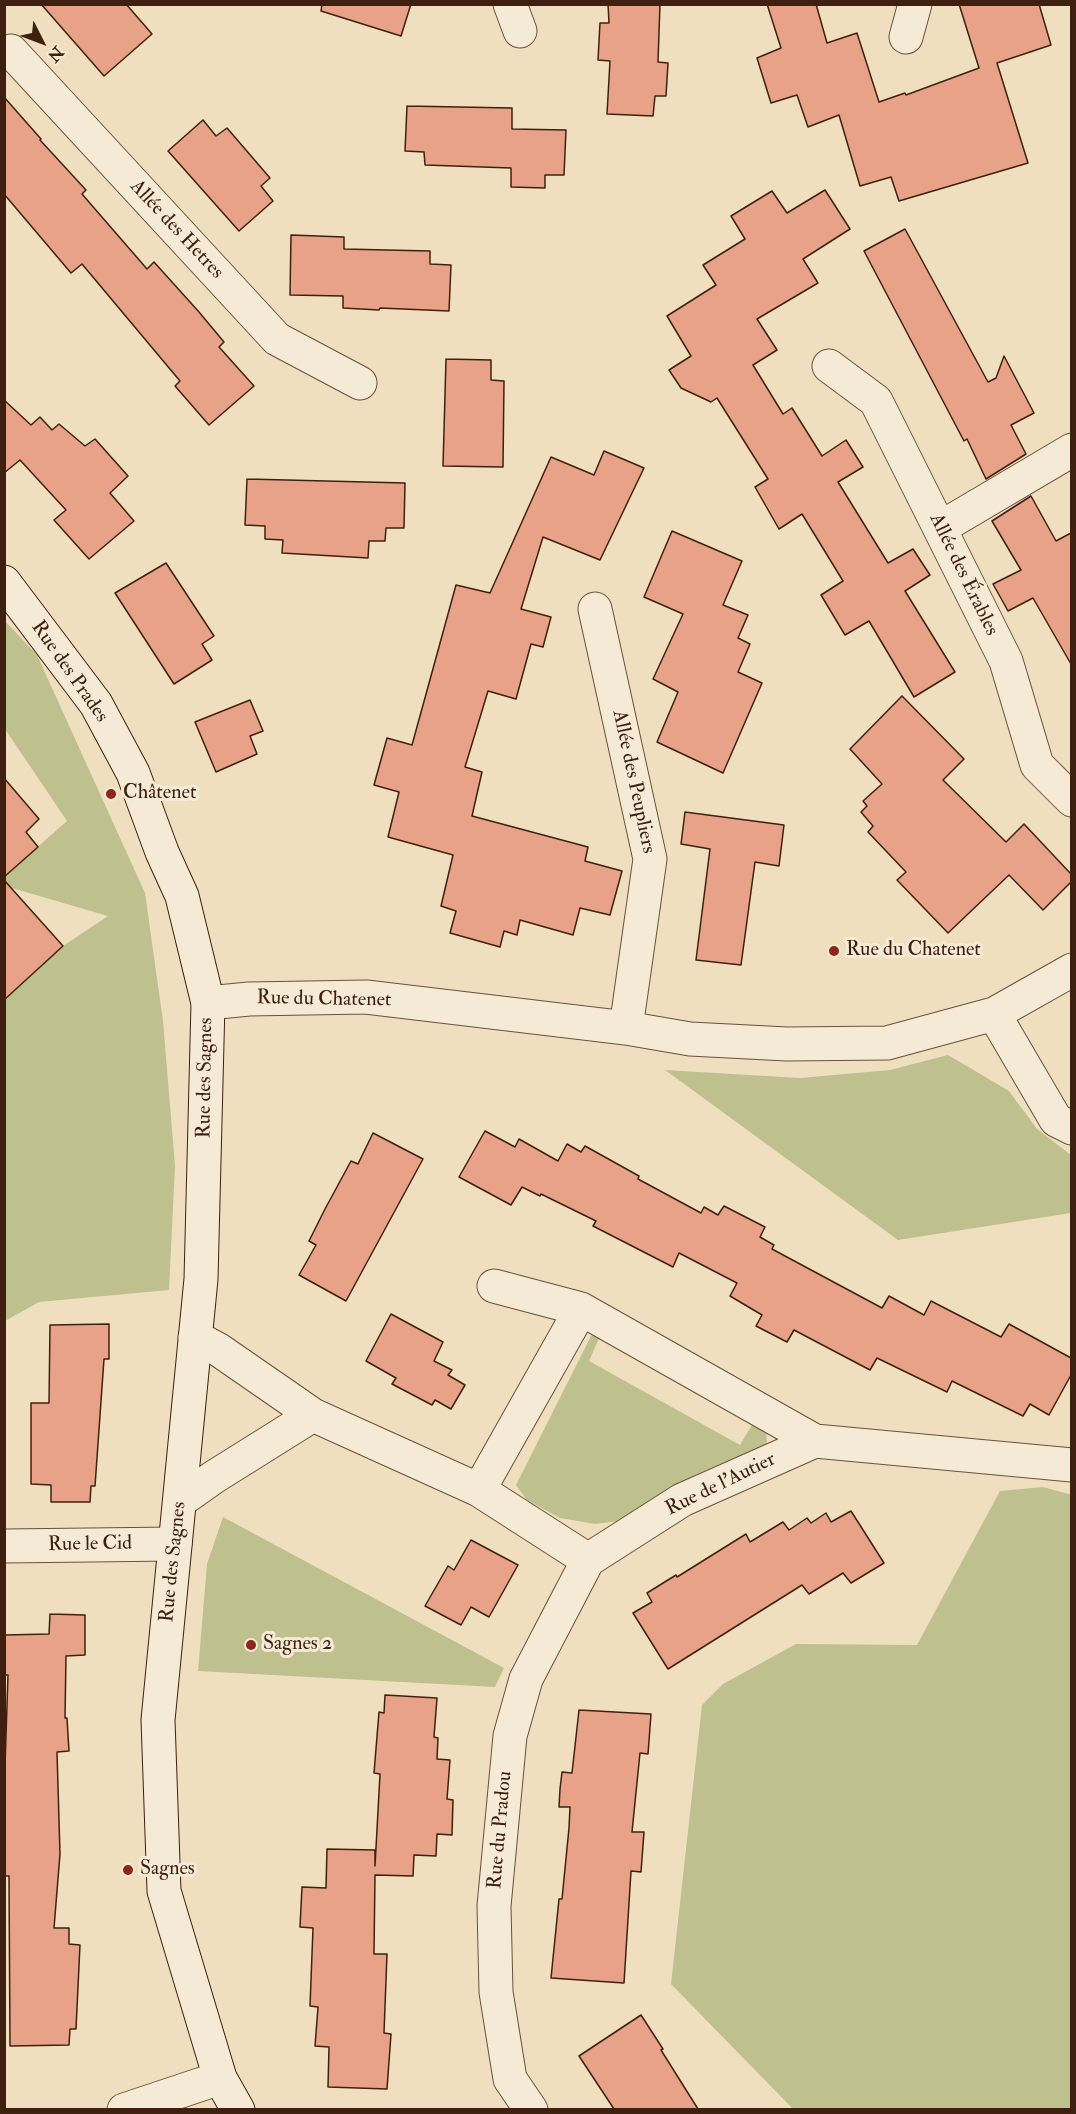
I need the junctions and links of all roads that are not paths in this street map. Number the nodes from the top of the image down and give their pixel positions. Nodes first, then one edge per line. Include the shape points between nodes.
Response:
1 (915, 4) edge
2 (906, 37) dead end
3 (7, 50) edge
4 (829, 366) dead end
5 (360, 383) dead end
6 (1071, 450) edge
7 (940, 528) junction
8 (4, 582) edge
9 (595, 609) dead end
10 (1071, 800) edge
11 (1071, 970) edge
12 (208, 1003) junction
13 (994, 1014) junction
14 (626, 1028) junction
15 (1071, 1128) edge
16 (494, 1286) dead end
17 (581, 1309) junction
18 (195, 1337) junction
19 (313, 1416) junction
20 (815, 1441) junction
21 (1071, 1465) edge
22 (479, 1490) junction
23 (180, 1501) junction
24 (175, 1544) junction
25 (4, 1546) edge
26 (588, 1560) junction
27 (220, 2078) junction
28 (124, 2109) edge
29 (238, 2109) edge
30 (531, 2109) edge

1 - 2 street
3 - 5 street, Allée des Hetres via 276,339
4 - 7 street, Allée des Érables via 876,401
6 - 7 street
7 - 10 street, Allée des Érables via 1006,662 1037,765
8 - 12 street, Rue des Prades via 96,704 133,773 182,896
9 - 14 street, Allée des Peupliers via 650,859
11 - 13 street, Rue du Chatenet
12 - 14 street, Rue du Chatenet via 366,997
12 - 18 street, Rue des Sagnes via 201,1280
13 - 14 street, Rue du Chatenet via 887,1043 787,1044 690,1039
13 - 15 street via 1056,1120
16 - 17 street, Rue de l'Autier
17 - 20 street, Rue de l'Autier
17 - 22 street
18 - 19 street
18 - 23 street, Rue des Sagnes
19 - 22 street
19 - 23 street
20 - 21 street, Rue de l'Autier
20 - 26 street, Rue de l'Autier via 682,1500
22 - 26 street
23 - 24 street, Rue des Sagnes
24 - 25 street, Rue le Cid
24 - 27 street, Rue des Sagnes via 158,1720 164,1891
26 - 30 street, Rue du Pradou via 526,1679 510,1736 494,1906 496,1992 510,2079
27 - 28 street
27 - 29 street, Rue des Sagnes

